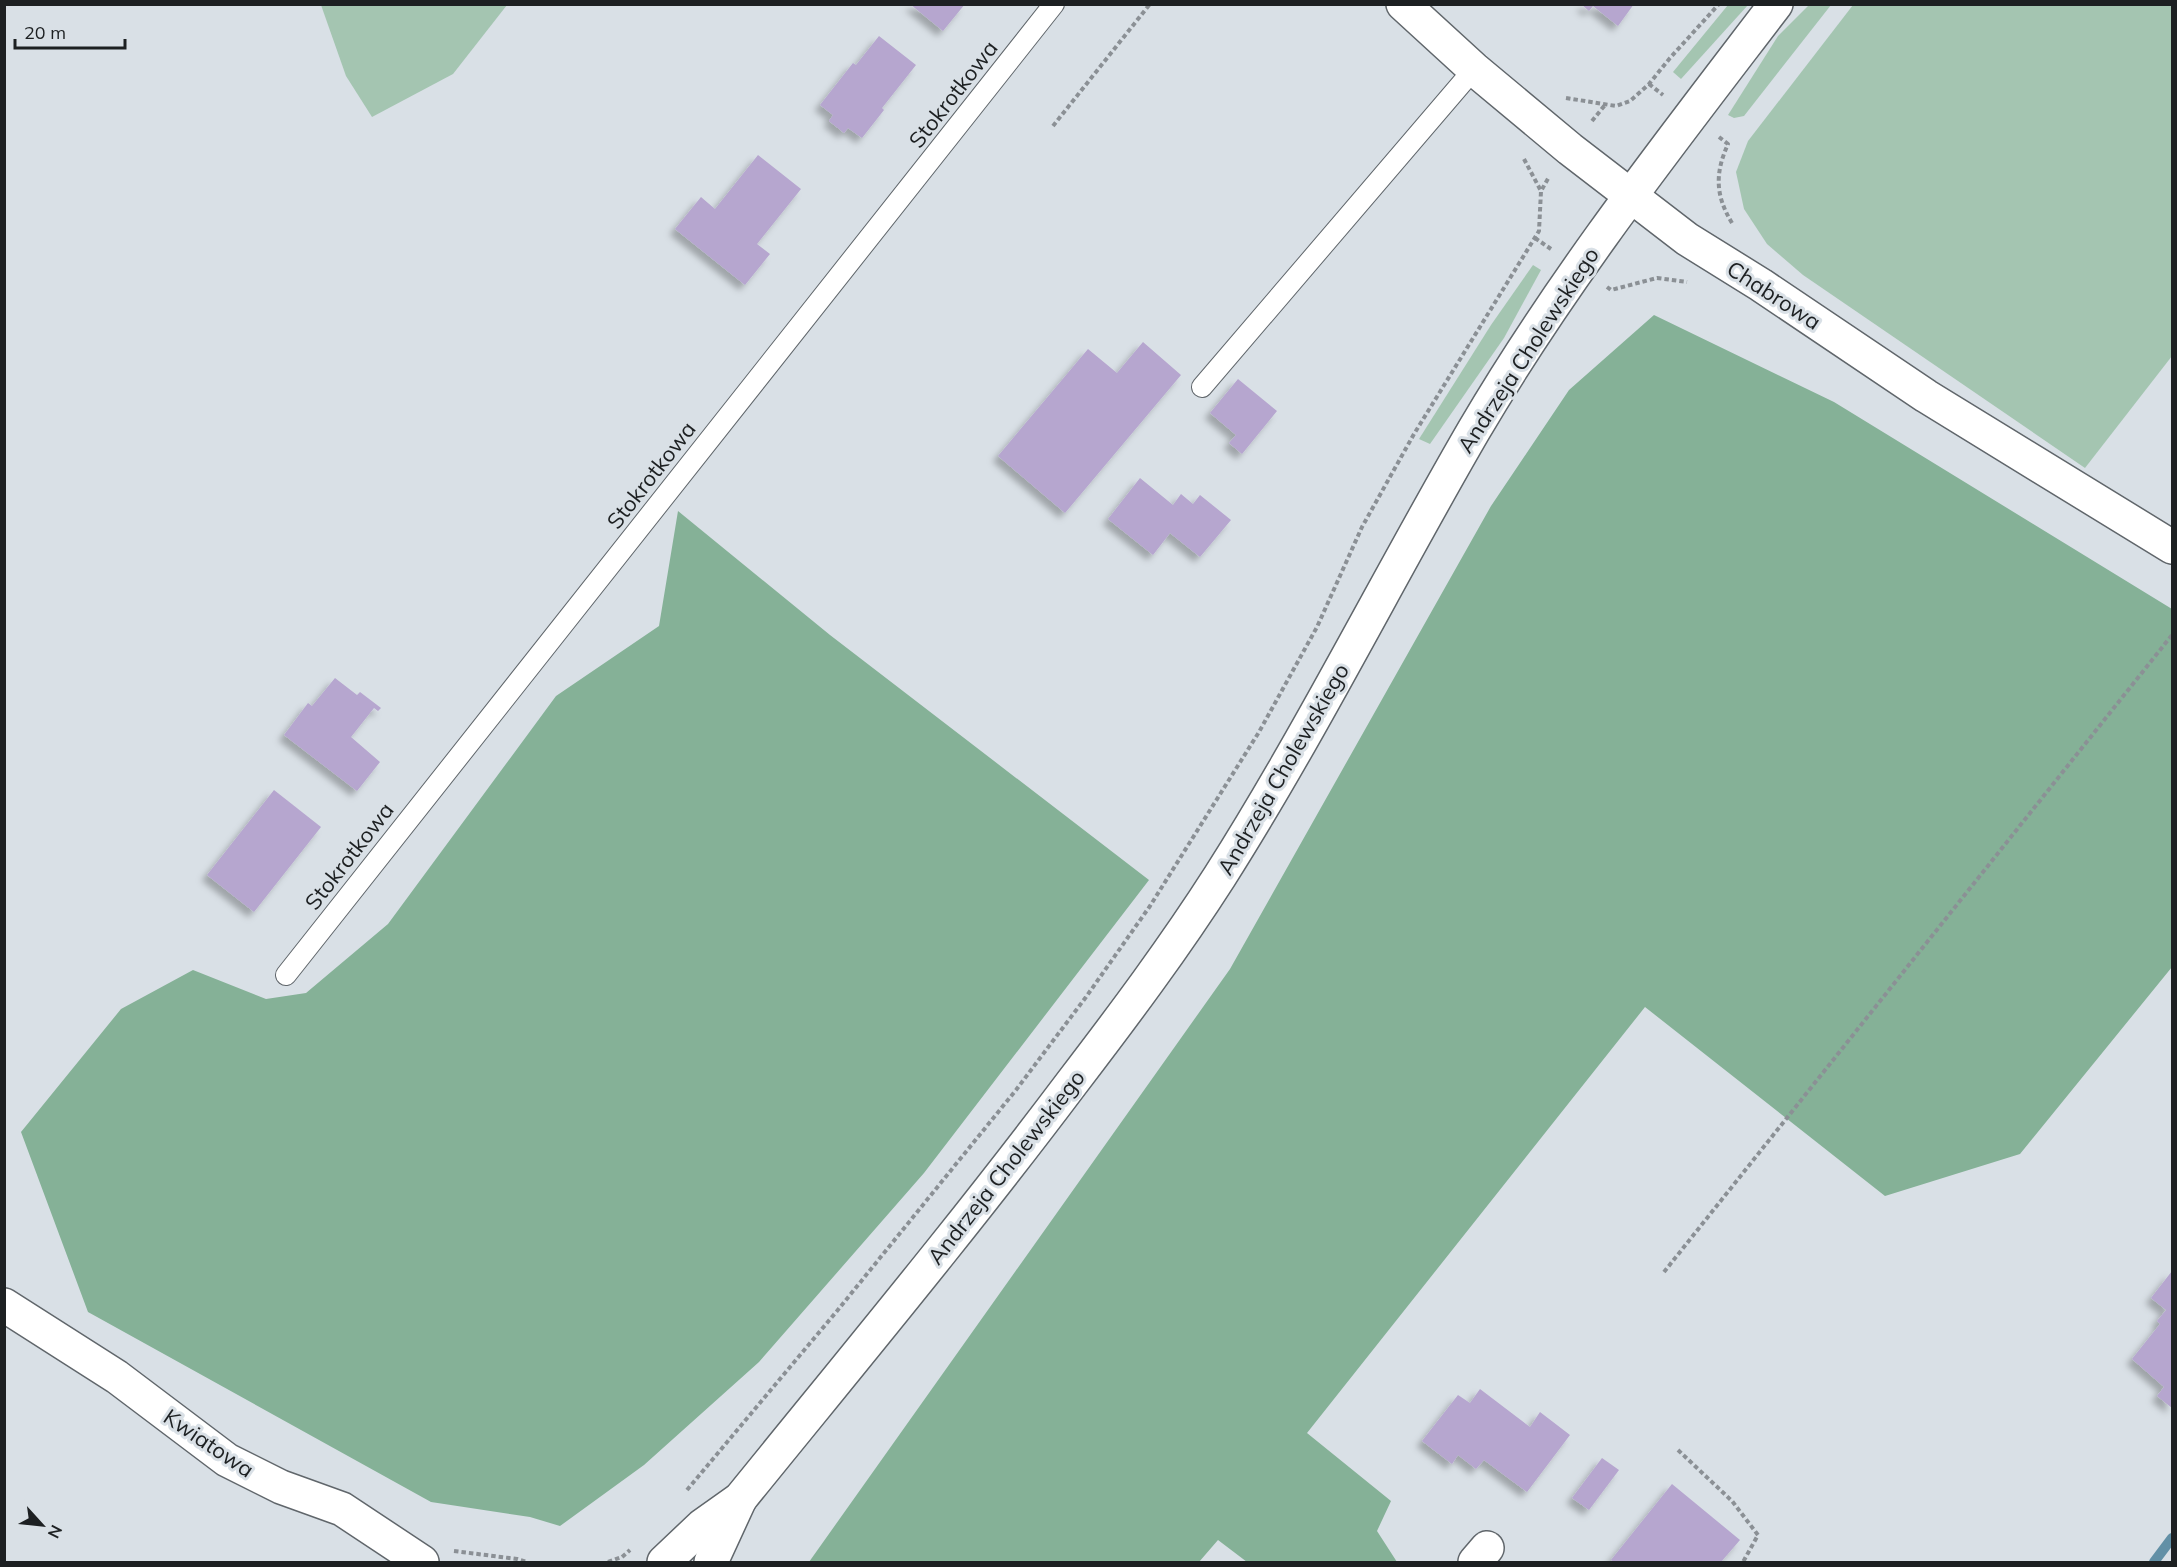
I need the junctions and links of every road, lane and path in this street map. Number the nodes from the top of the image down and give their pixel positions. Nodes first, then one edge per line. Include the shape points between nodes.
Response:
1 (1054, 4) edge
2 (1150, 4) edge
3 (1403, 4) edge
4 (1719, 4) edge
5 (1776, 4) edge
6 (1474, 69) junction
7 (1650, 84) junction
8 (1667, 98) dead end
9 (1590, 124) dead end
10 (1053, 126) dead end
11 (1715, 135) dead end
12 (1551, 175) dead end
13 (1719, 195) dead end
14 (1631, 196) junction
15 (1535, 238) junction
16 (1554, 251) dead end
17 (1657, 278) dead end
18 (1602, 284) dead end
19 (1203, 387) dead end
20 (2172, 547) edge
21 (2172, 635) edge
22 (286, 975) dead end
23 (1664, 1272) dead end
24 (4, 1305) edge
25 (1678, 1449) dead end
26 (684, 1494) dead end
27 (740, 1499) junction
28 (412, 1556) edge
29 (516, 1561) edge
30 (527, 1563) edge
31 (664, 1563) edge
32 (711, 1563) edge
33 (1743, 1563) edge

1 - 22 lane, Stokrotkowa
2 - 10 path
3 - 6 street, Chabrowa
4 - 7 path
5 - 14 street, Andrzeja Cholewskiego
6 - 14 street, Chabrowa
6 - 19 lane
7 - 8 path
7 - 9 path via 1630,101 1605,105
11 - 13 path via 1728,144 1718,170
12 - 15 path via 1541,191 1541,222
14 - 20 street, Chabrowa via 1687,239 1926,396
14 - 27 street, Andrzeja Cholewskiego via 1578,267 1476,428 1288,766 1145,987 1006,1170
15 - 16 path
15 - 26 path via 1414,434 1362,526 1317,627 1258,732 1150,906 1016,1090
17 - 18 path via 1611,290
21 - 23 path
24 - 28 street, Kwiatowa via 117,1377 227,1460 281,1487 342,1509
25 - 33 path via 1731,1501 1758,1535
27 - 31 street, Andrzeja Cholewskiego via 702,1526
27 - 32 street, Andrzeja Cholewskiego
28 - 29 path via 454,1550
29 - 30 path

